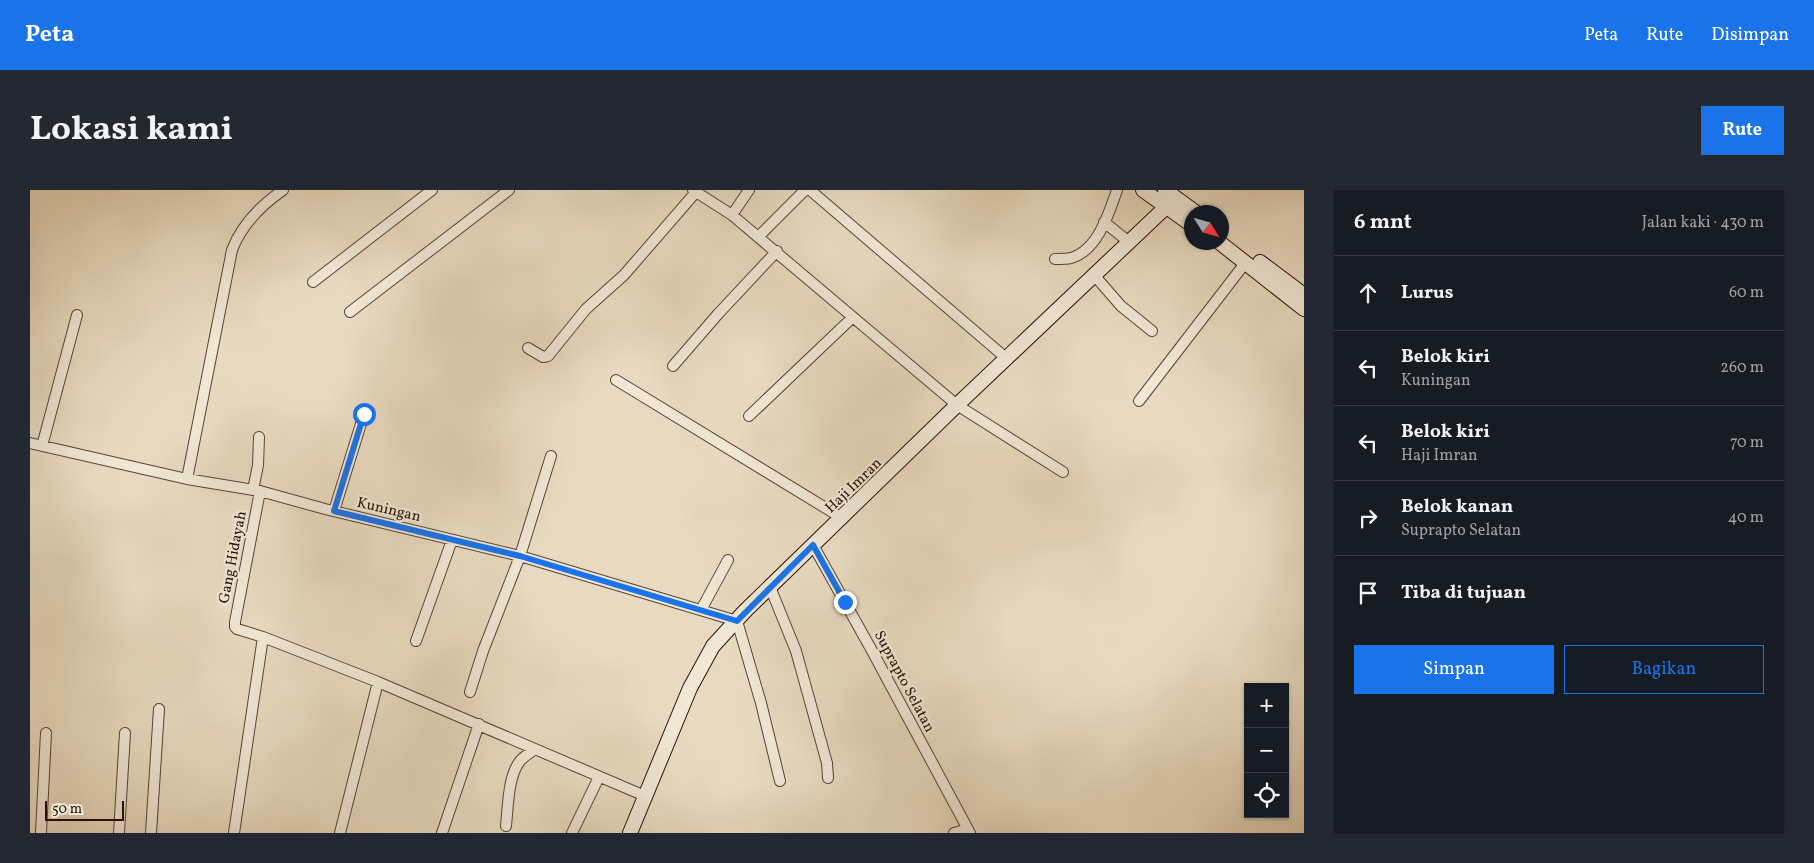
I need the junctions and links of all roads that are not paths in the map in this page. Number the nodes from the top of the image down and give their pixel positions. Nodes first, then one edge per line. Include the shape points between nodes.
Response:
1 (283, 190) edge
2 (432, 190) edge
3 (509, 190) edge
4 (749, 190) edge
5 (805, 190) edge
6 (810, 190) edge
7 (1117, 190) edge
8 (1142, 190) edge
9 (1165, 190) edge
10 (695, 191) edge
11 (1185, 205) edge
12 (1165, 208) junction
13 (732, 215) junction
14 (1184, 220) edge
15 (1104, 222) junction
16 (758, 237) junction
17 (1229, 238) edge
18 (1129, 242) junction
19 (1229, 249) edge
20 (776, 251) junction
21 (1055, 259) dead end
22 (1246, 262) junction
23 (1094, 275) junction
24 (313, 282) dead end
25 (1304, 296) edge
26 (1304, 308) edge
27 (350, 312) dead end
28 (76, 315) dead end
29 (854, 317) junction
30 (1152, 332) dead end
31 (528, 348) dead end
32 (1006, 358) junction
33 (673, 366) dead end
34 (616, 380) dead end
35 (1138, 401) dead end
36 (957, 405) junction
37 (364, 414) dead end
38 (750, 416) dead end
39 (259, 437) dead end
40 (33, 446) edge
41 (551, 456) dead end
42 (1063, 472) dead end
43 (187, 479) junction
44 (256, 491) junction
45 (334, 511) junction
46 (842, 518) junction
47 (452, 540) junction
48 (813, 545) junction
49 (520, 556) junction
50 (728, 560) dead end
51 (770, 587) junction
52 (701, 610) junction
53 (737, 621) junction
54 (263, 637) junction
55 (416, 641) dead end
56 (378, 682) junction
57 (470, 692) dead end
58 (159, 709) dead end
59 (479, 724) junction
60 (46, 733) dead end
61 (124, 733) dead end
62 (535, 749) junction
63 (599, 777) junction
64 (828, 778) dead end
65 (780, 781) dead end
66 (645, 796) junction
67 (506, 826) dead end
68 (969, 831) edge
69 (41, 833) edge
70 (118, 833) edge
71 (151, 833) edge
72 (234, 833) edge
73 (340, 833) edge
74 (442, 833) edge
75 (572, 833) edge
76 (630, 833) edge
77 (954, 833) edge

1 - 43 street via 248,220 232,250
2 - 24 street
3 - 27 street
4 - 13 street
5 - 16 street
6 - 32 street
7 - 15 street
8 - 12 street
9 - 11 street
10 - 13 street
10 - 31 street via 624,275 586,309 548,356 543,357
12 - 14 street
12 - 18 street, Haji Imran
13 - 16 street
15 - 18 street
15 - 21 street via 1087,249 1071,258
16 - 20 street
17 - 25 street
18 - 23 street, Haji Imran
19 - 22 street
20 - 29 street
20 - 33 street
22 - 26 street
22 - 35 street
23 - 30 street via 1124,310
23 - 32 street, Haji Imran
28 - 40 street
29 - 36 street
29 - 38 street
32 - 36 street, Haji Imran
34 - 46 street
36 - 42 street
36 - 46 street, Haji Imran
37 - 45 street
39 - 44 street, Gang Hidayah
40 - 43 street, Kuningan
41 - 49 street
43 - 44 street, Kuningan
44 - 45 street, Kuningan
44 - 54 street, Gang Hidayah via 235,628
45 - 47 street, Kuningan
46 - 48 street, Haji Imran
47 - 49 street, Kuningan
47 - 55 street
48 - 51 street, Haji Imran
48 - 68 street, Suprapto Selatan
49 - 52 street, Kuningan
49 - 57 street
50 - 52 street
51 - 53 street, Haji Imran
51 - 64 street via 796,651 827,763
52 - 53 street, Kuningan
53 - 65 street via 762,704
53 - 66 street, Haji Imran via 713,646 690,688
54 - 56 street
54 - 72 street
56 - 59 street
56 - 73 street
58 - 71 street
59 - 62 street
59 - 74 street
60 - 69 street
61 - 70 street
62 - 63 street
62 - 67 street via 520,760 514,772
63 - 66 street
63 - 75 street
66 - 76 street, Haji Imran
68 - 77 street

